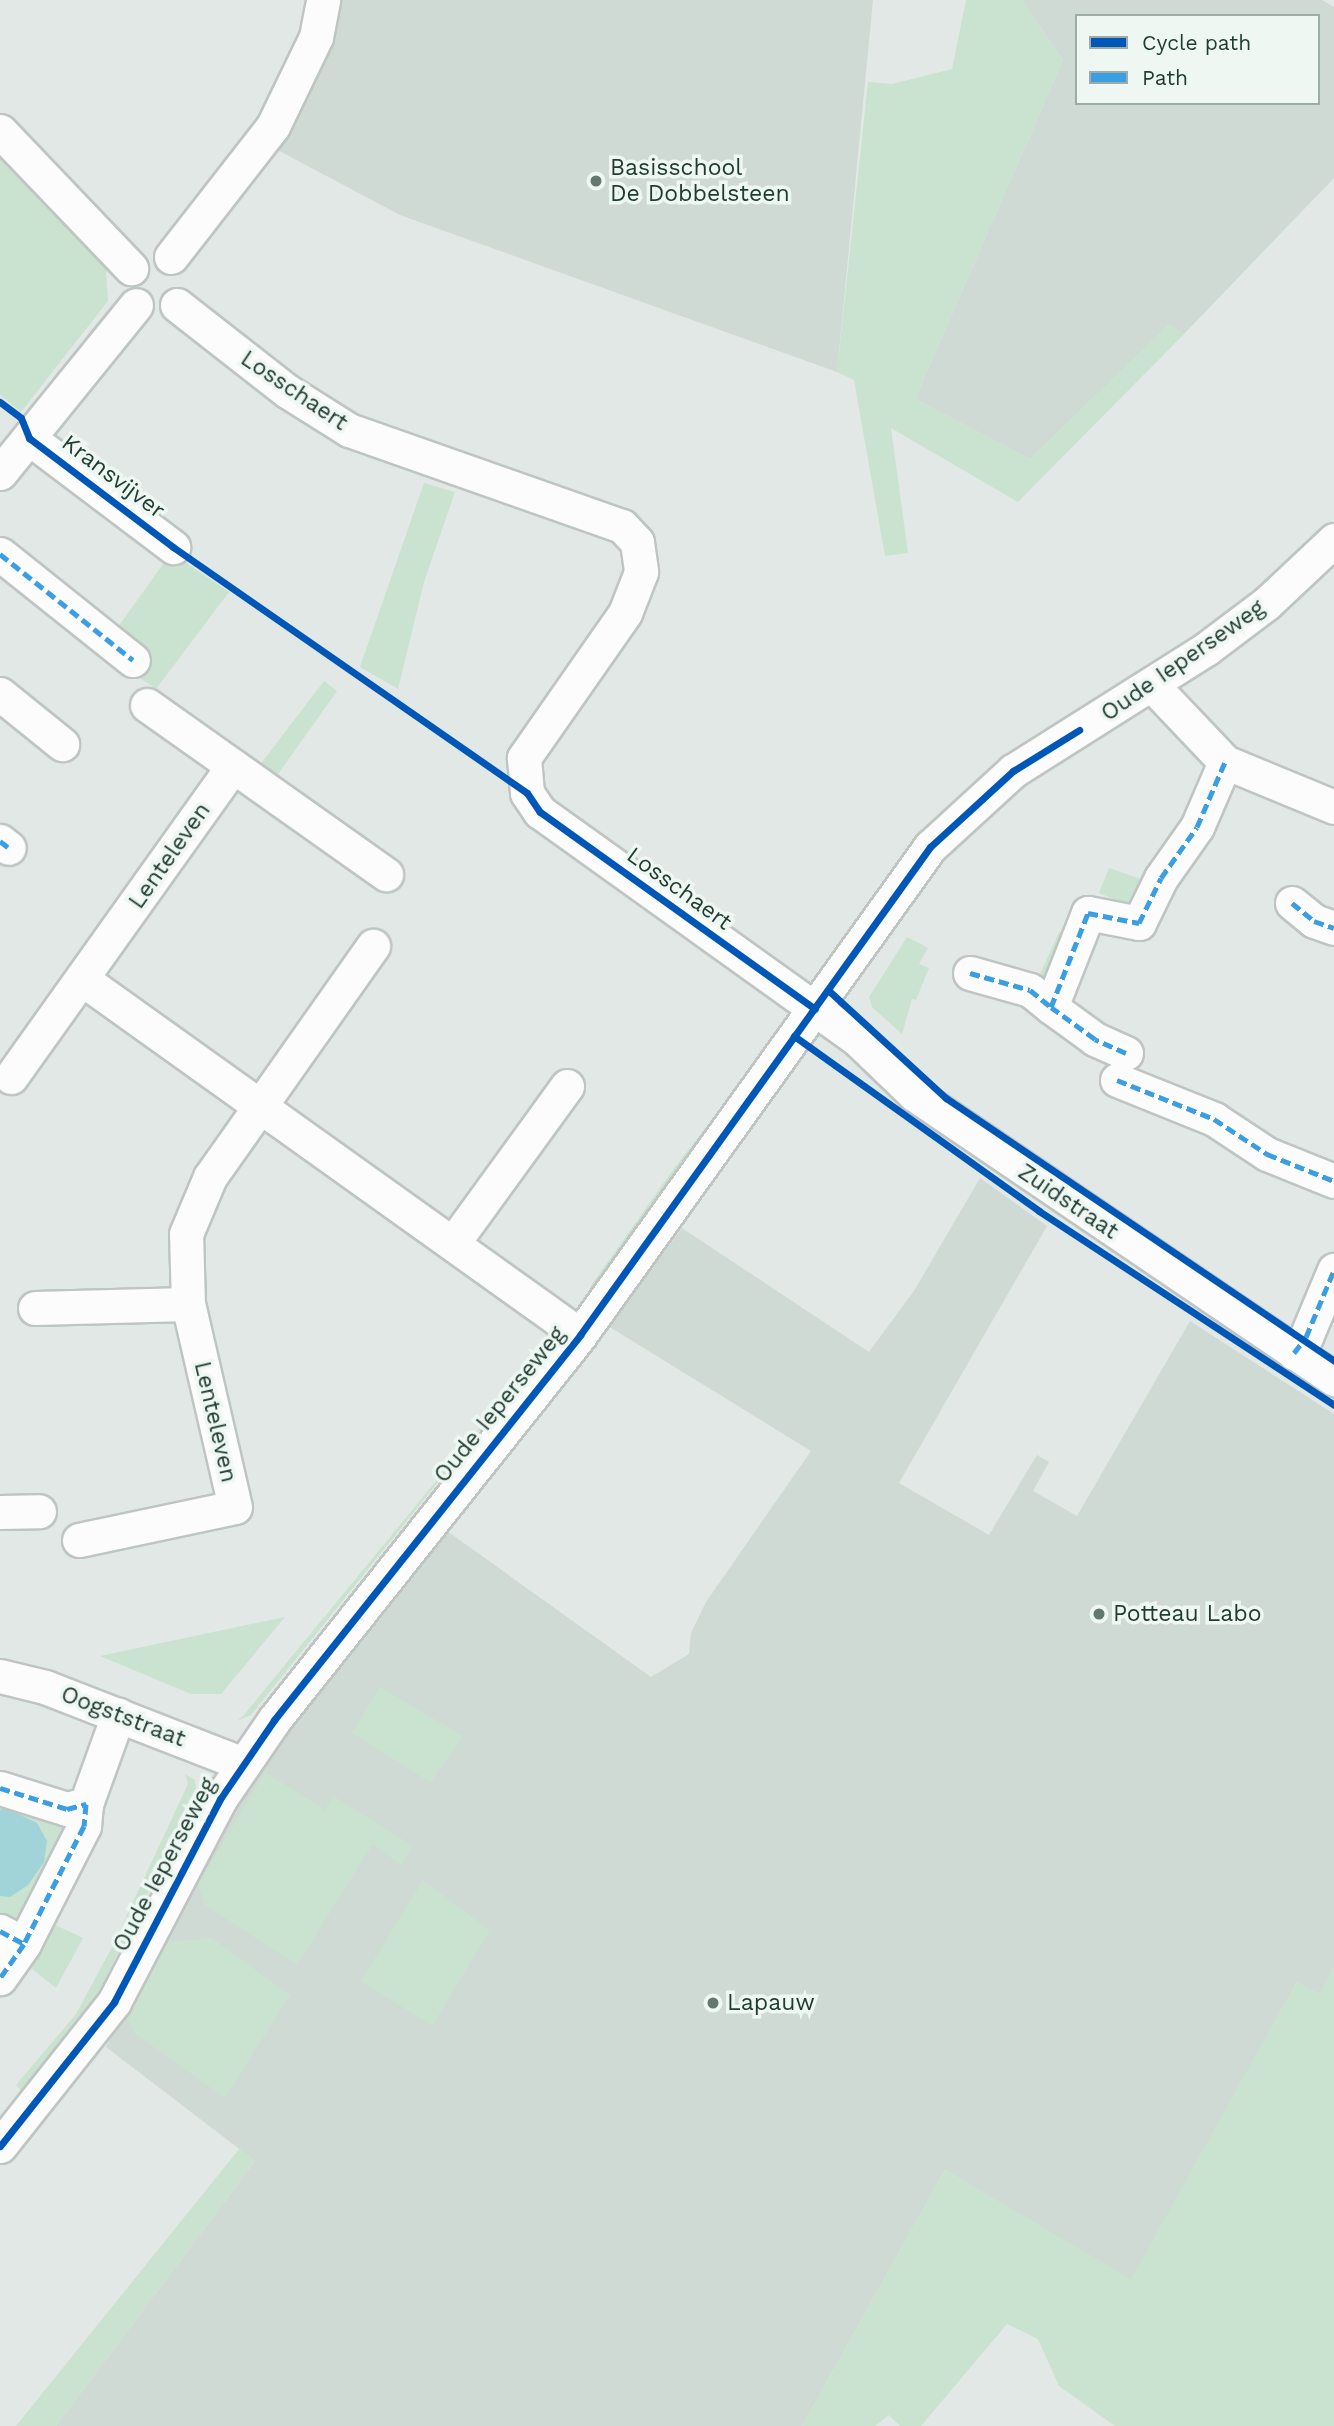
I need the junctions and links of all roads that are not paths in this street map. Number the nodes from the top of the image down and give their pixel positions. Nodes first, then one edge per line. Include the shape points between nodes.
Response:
1 (323, 0) edge
2 (0, 131) edge
3 (171, 257) junction
4 (131, 268) junction
5 (136, 305) junction
6 (177, 305) junction
7 (29, 438) junction
8 (0, 473) edge
9 (1334, 540) edge
10 (173, 547) dead end
11 (0, 554) edge
12 (133, 660) dead end
13 (1153, 686) junction
14 (0, 694) edge
15 (147, 705) dead end
16 (62, 744) dead end
17 (1225, 762) junction
18 (233, 766) junction
19 (1334, 807) edge
20 (386, 874) dead end
21 (1292, 902) dead end
22 (1334, 928) edge
23 (373, 946) dead end
24 (970, 974) dead end
25 (82, 978) junction
26 (1051, 1007) junction
27 (815, 1010) junction
28 (11, 1077) dead end
29 (567, 1086) dead end
30 (260, 1105) junction
31 (1334, 1181) edge
32 (453, 1243) junction
33 (1334, 1270) edge
34 (188, 1304) junction
35 (35, 1308) dead end
36 (580, 1335) junction
37 (1294, 1353) junction
38 (1334, 1379) edge
39 (0, 1511) edge
40 (39, 1511) dead end
41 (79, 1540) dead end
42 (0, 1676) edge
43 (118, 1715) junction
44 (244, 1764) junction
45 (0, 1788) edge
46 (86, 1804) junction
47 (12, 1938) edge
48 (0, 1978) edge
49 (6, 2124) edge

1 - 3 street via 316,37 273,126
2 - 4 street
3 - 4 street via 145,256
3 - 6 street via 184,273 186,284
4 - 5 street via 127,287
5 - 6 street via 158,313
5 - 7 street, Kransvijver
6 - 27 street, Losschaert via 286,391 349,430 608,518 637,542 641,572 625,613 524,758 527,793 540,812
7 - 8 street, Kransvijver
7 - 10 street, Kransvijver
9 - 13 street, Oude Ieperseweg via 1267,603
11 - 12 street
13 - 17 street
13 - 27 street, Oude Ieperseweg via 1013,771 965,810 930,847
14 - 16 street
15 - 18 street
17 - 19 street
17 - 26 street via 1197,827 1161,878 1139,923 1088,913
18 - 20 street
18 - 25 street, Lenteleven
21 - 22 street via 1314,921
23 - 30 street, Lenteleven
24 - 26 street via 1030,990
25 - 28 street, Lenteleven
25 - 30 street
26 - 31 street via 1095,1039 1121,1067 1267,1154
27 - 36 street, Oude Ieperseweg
27 - 37 street, Zuidstraat via 856,1038 925,1102
29 - 32 street
30 - 32 street
30 - 34 street, Lenteleven via 195,1206 186,1234
32 - 36 street
33 - 37 street via 1306,1337
34 - 35 street
34 - 41 street, Lenteleven via 235,1507
36 - 44 street, Oude Ieperseweg via 274,1720
37 - 38 street, Zuidstraat
39 - 40 street
42 - 43 street, Oogststraat
43 - 44 street, Oogststraat
43 - 46 street
44 - 49 street, Oude Ieperseweg via 220,1799 114,2002
45 - 46 street via 67,1809
46 - 47 street via 84,1826
47 - 48 street

